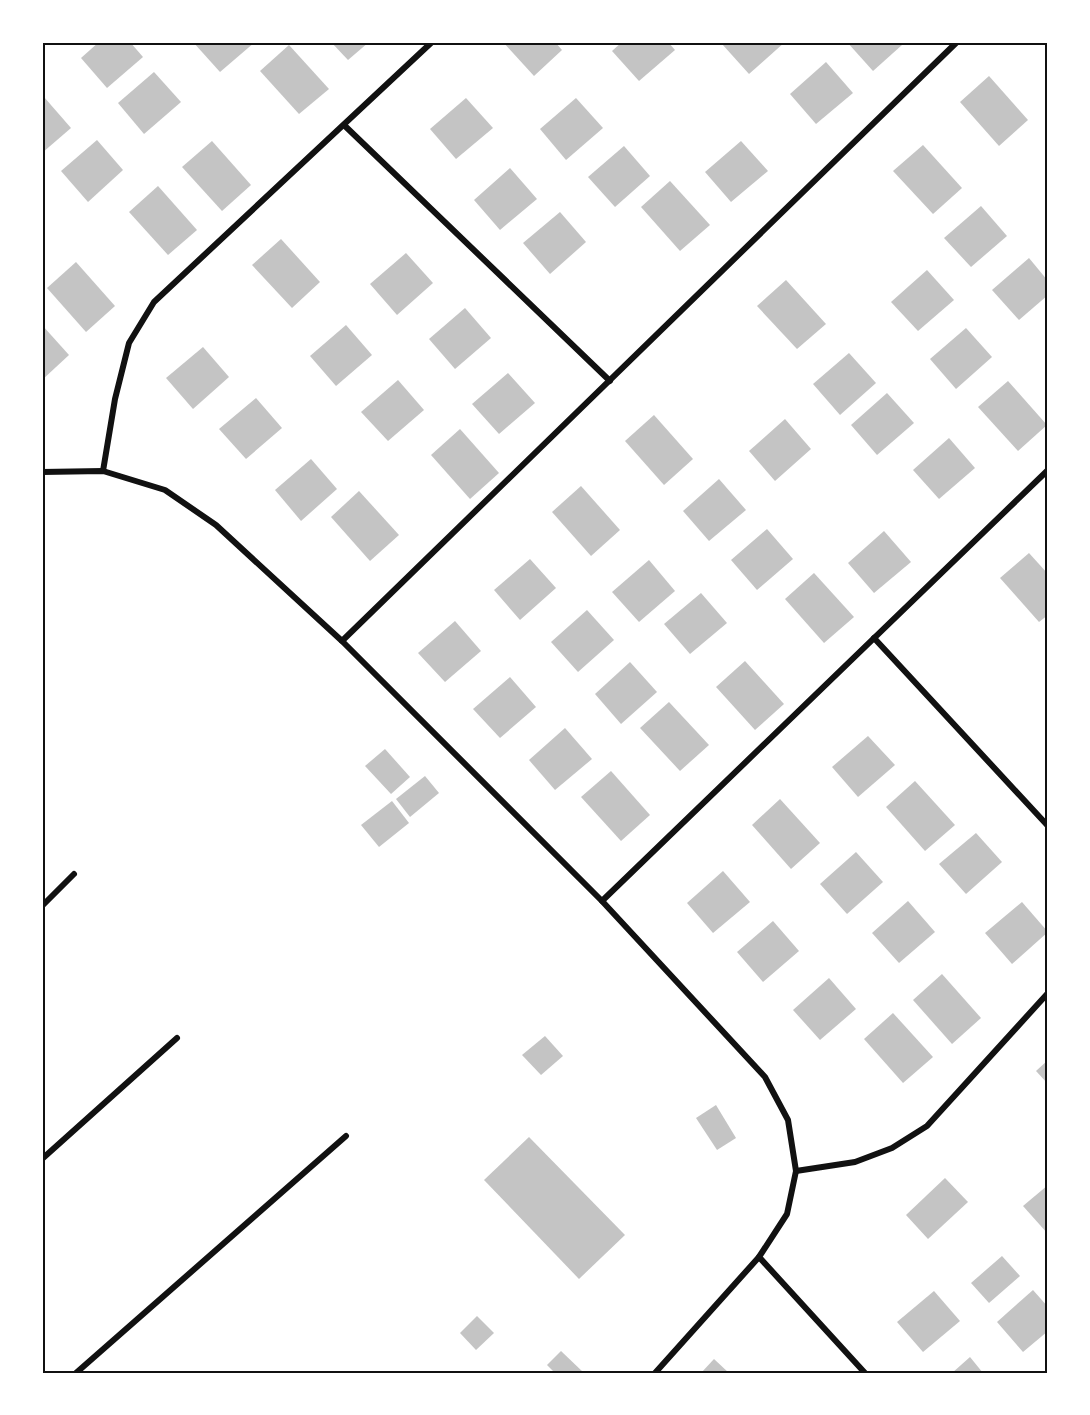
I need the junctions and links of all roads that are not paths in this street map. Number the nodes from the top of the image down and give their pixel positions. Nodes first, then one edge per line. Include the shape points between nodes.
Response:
1 (432, 42) edge
2 (957, 42) edge
3 (345, 126) junction
4 (610, 381) junction
5 (1048, 470) edge
6 (103, 471) junction
7 (42, 472) edge
8 (874, 638) junction
9 (342, 641) junction
10 (1048, 826) edge
11 (74, 874) dead end
12 (602, 901) junction
13 (42, 906) edge
14 (1048, 993) edge
15 (177, 1038) dead end
16 (346, 1136) dead end
17 (42, 1159) edge
18 (796, 1171) junction
19 (759, 1257) junction
20 (76, 1373) edge
21 (655, 1373) edge
22 (865, 1373) edge

1 - 3 street
2 - 4 street
3 - 4 street
3 - 6 street via 154,302 129,343
4 - 9 street
5 - 8 street
6 - 7 street
6 - 9 street via 165,490 216,525
8 - 10 street
8 - 12 street
9 - 12 street
11 - 13 street
12 - 18 street via 765,1077 788,1120
14 - 18 street via 927,1126 892,1148 855,1162
15 - 17 street
16 - 20 street
18 - 19 street via 787,1214
19 - 21 street
19 - 22 street

